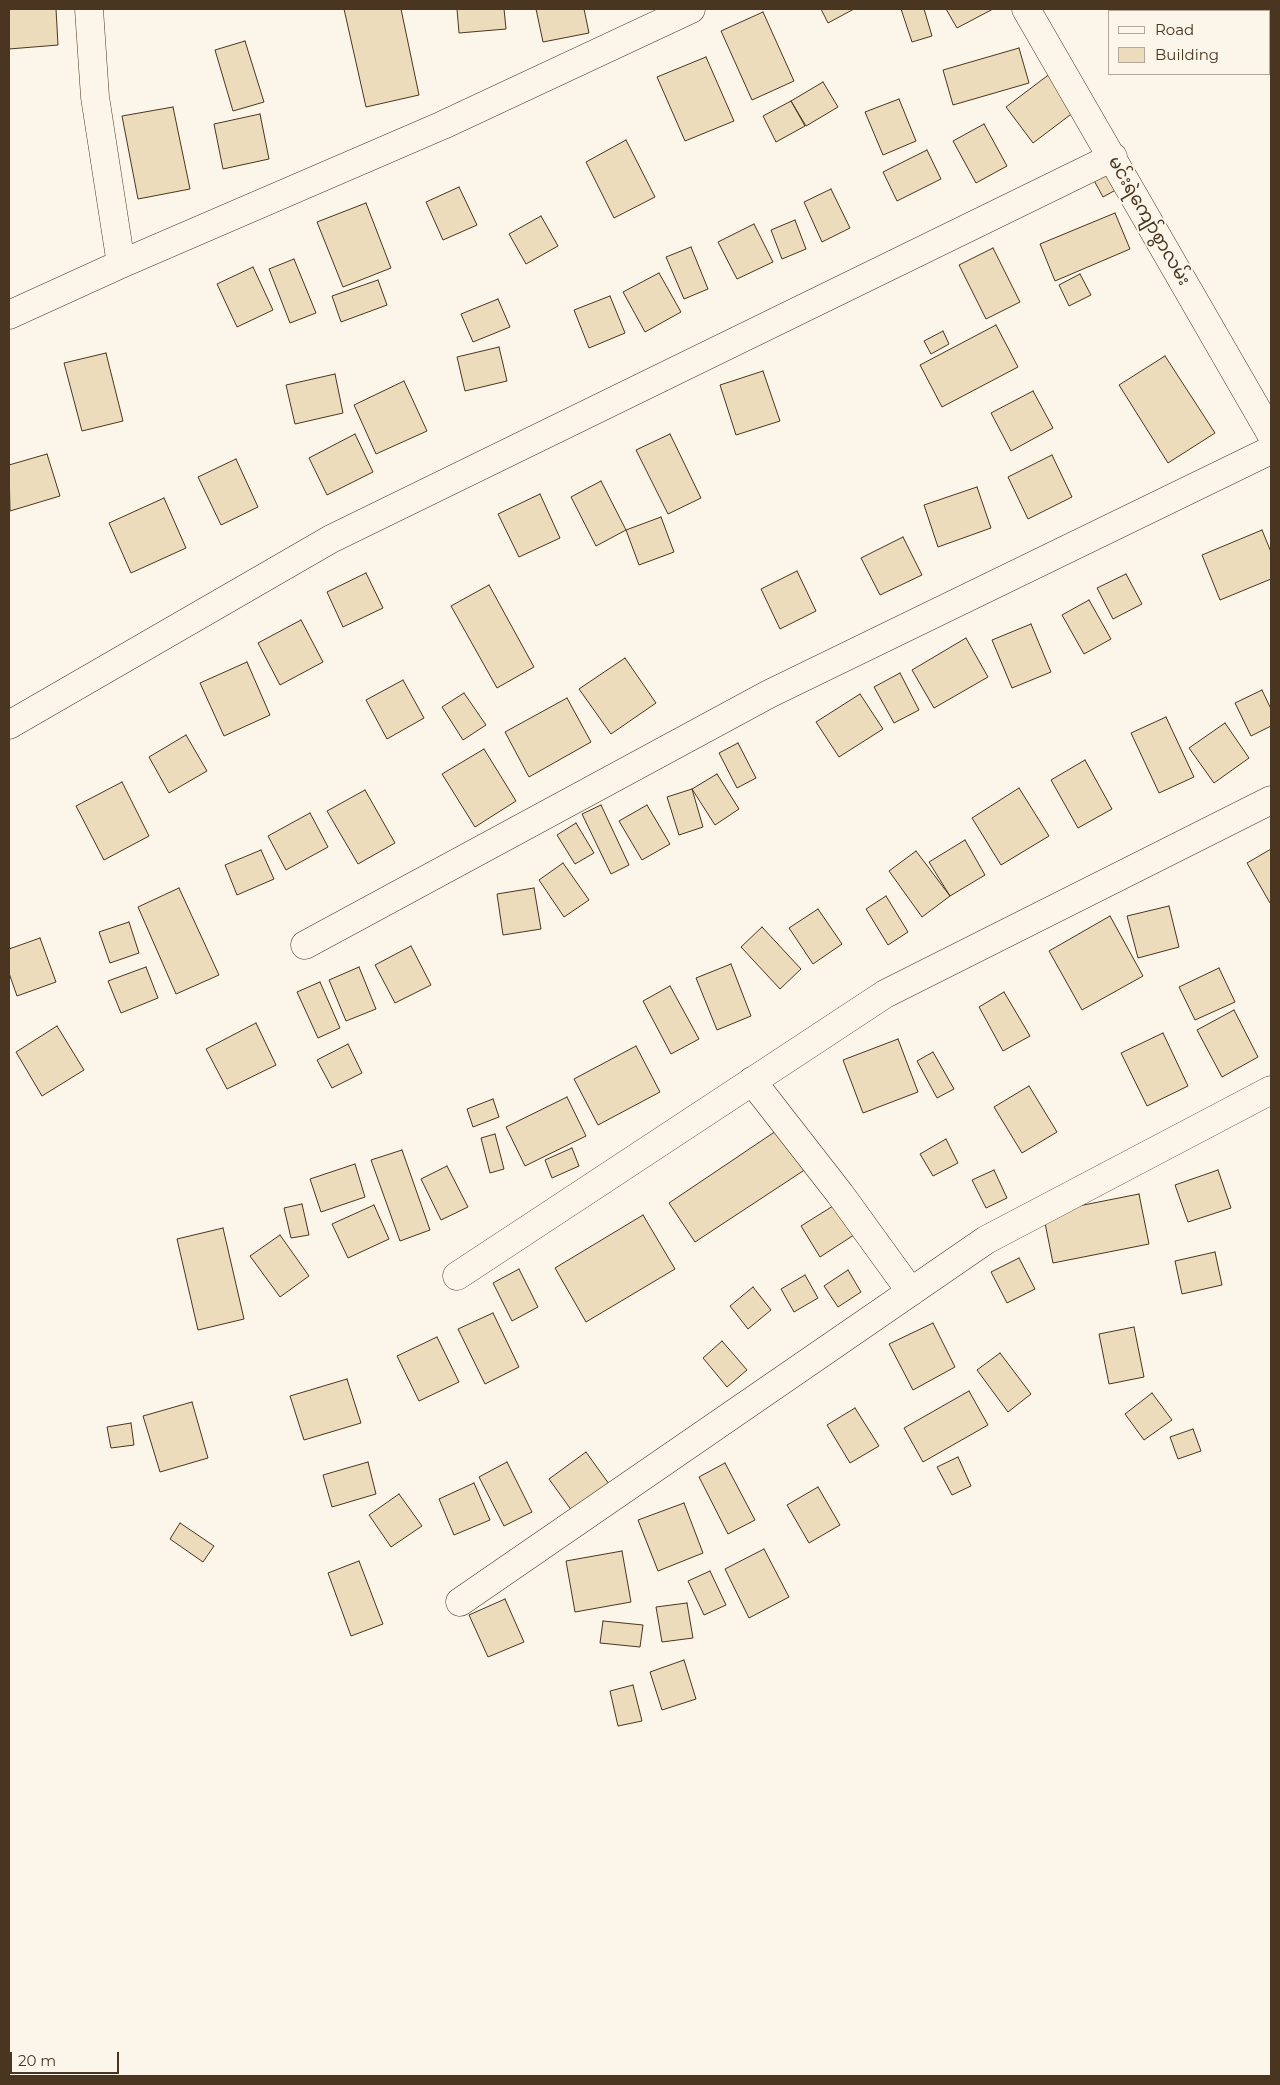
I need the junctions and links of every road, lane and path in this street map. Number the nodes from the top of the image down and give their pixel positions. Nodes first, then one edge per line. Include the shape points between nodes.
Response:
1 (89, 9) edge
2 (691, 9) edge
3 (1026, 9) edge
4 (1113, 157) junction
5 (121, 264) junction
6 (9, 315) edge
7 (1271, 434) edge
8 (1271, 450) edge
9 (9, 725) edge
10 (1271, 800) edge
11 (305, 945) dead end
12 (752, 1081) junction
13 (1271, 1090) edge
14 (457, 1276) dead end
15 (911, 1292) junction
16 (460, 1602) dead end

1 - 5 street via 95,97
2 - 5 street via 442,125
3 - 4 street, မင်းရဲကျော်စွာလမ်း
4 - 7 street, မင်းရဲကျော်စွာလမ်း
4 - 9 street via 331,539
5 - 6 street
8 - 11 street via 769,694
10 - 12 street via 885,994
12 - 14 street
12 - 15 street
13 - 15 street via 986,1240
15 - 16 street

